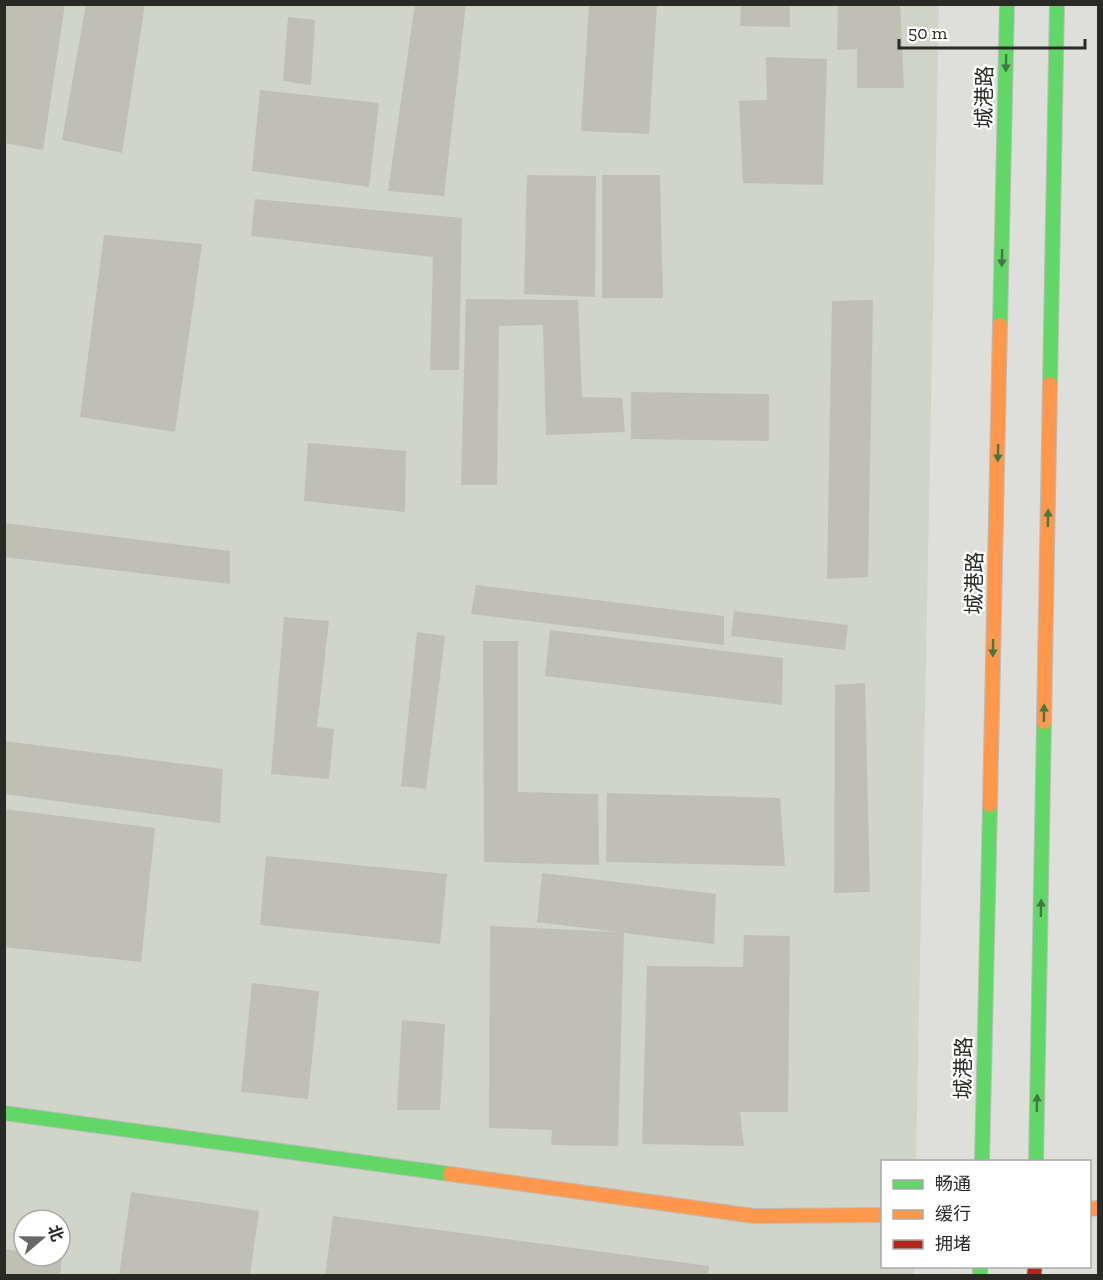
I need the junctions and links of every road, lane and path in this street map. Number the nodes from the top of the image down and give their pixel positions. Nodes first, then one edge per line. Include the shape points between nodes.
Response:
1 (1008, 4) edge
2 (1057, 4) edge
3 (4, 1113) edge
4 (982, 1160) edge
5 (1036, 1160) edge
6 (881, 1215) edge

1 -> 4 main road, 城港路
5 -> 2 main road
3 - 6 main road via 754,1216

